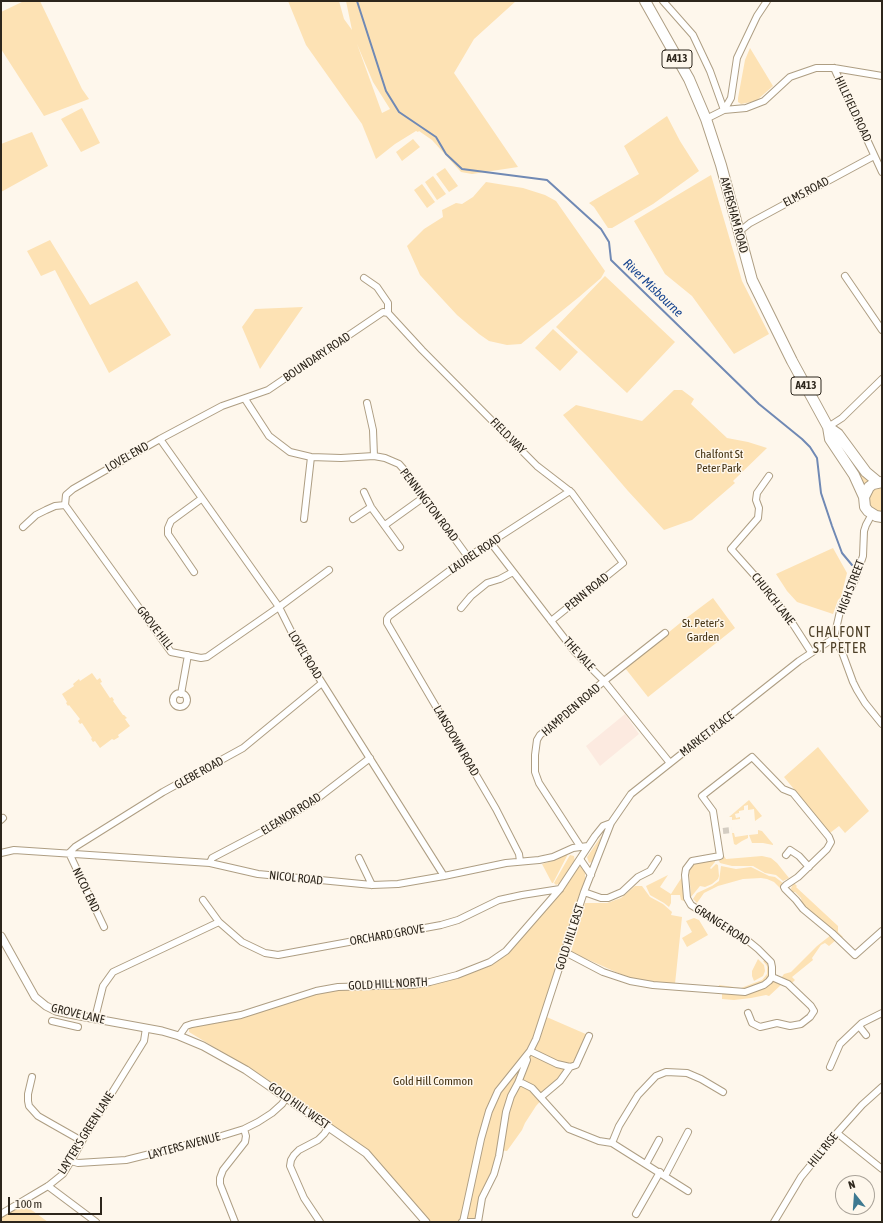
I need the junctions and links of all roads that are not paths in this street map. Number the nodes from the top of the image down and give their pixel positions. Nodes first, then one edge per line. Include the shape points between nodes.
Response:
1 (645, 1) edge
2 (663, 1) edge
3 (767, 1) edge
4 (751, 11) dead end
5 (757, 16) junction
6 (834, 68) junction
7 (882, 76) edge
8 (724, 110) junction
9 (706, 119) junction
10 (874, 156) junction
11 (882, 172) edge
12 (740, 231) junction
13 (845, 276) dead end
14 (364, 278) dead end
15 (388, 313) junction
16 (882, 330) edge
17 (882, 379) edge
18 (245, 399) junction
19 (368, 403) dead end
20 (828, 427) junction
21 (160, 439) junction
22 (374, 456) junction
23 (311, 457) junction
24 (769, 476) dead end
25 (880, 482) edge
26 (570, 491) junction
27 (364, 492) dead end
28 (424, 497) junction
29 (864, 497) junction
30 (201, 499) junction
31 (65, 504) junction
32 (371, 508) junction
33 (872, 514) junction
34 (882, 517) edge
35 (304, 519) dead end
36 (353, 519) dead end
37 (385, 525) junction
38 (23, 527) dead end
39 (491, 543) junction
40 (400, 546) dead end
41 (468, 557) junction
42 (623, 563) joint
43 (329, 570) dead end
44 (194, 572) dead end
45 (513, 572) junction
46 (279, 607) junction
47 (461, 608) dead end
48 (552, 621) junction
49 (387, 623) joint
50 (665, 633) dead end
51 (834, 638) junction
52 (811, 652) junction
53 (188, 655) junction
54 (604, 681) junction
55 (322, 683) junction
56 (181, 694) dead end
57 (882, 724) edge
58 (370, 758) junction
59 (670, 763) junction
60 (611, 823) junction
61 (580, 846) junction
62 (588, 846) junction
63 (1, 852) edge
64 (69, 853) junction
65 (786, 855) dead end
66 (359, 858) dead end
67 (580, 859) junction
68 (658, 860) dead end
69 (520, 861) junction
70 (210, 863) junction
71 (809, 867) junction
72 (592, 875) junction
73 (444, 876) junction
74 (372, 885) junction
75 (560, 889) junction
76 (584, 892) junction
77 (203, 900) dead end
78 (218, 922) junction
79 (104, 927) dead end
80 (882, 931) edge
81 (1, 936) edge
82 (565, 952) junction
83 (772, 977) junction
84 (748, 1013) dead end
85 (882, 1013) edge
86 (69, 1014) junction
87 (95, 1018) junction
88 (52, 1021) dead end
89 (68, 1024) junction
90 (859, 1026) junction
91 (78, 1027) dead end
92 (146, 1028) junction
93 (866, 1035) dead end
94 (179, 1036) junction
95 (589, 1036) dead end
96 (530, 1051) junction
97 (526, 1057) junction
98 (570, 1067) junction
99 (830, 1067) dead end
100 (32, 1077) dead end
101 (504, 1082) junction
102 (518, 1083) junction
103 (882, 1087) edge
104 (723, 1092) dead end
105 (541, 1097) junction
106 (286, 1098) junction
107 (329, 1127) junction
108 (244, 1130) junction
109 (688, 1132) dead end
110 (837, 1133) junction
111 (659, 1140) dead end
112 (82, 1141) junction
113 (612, 1144) junction
114 (71, 1161) junction
115 (646, 1164) junction
116 (882, 1169) edge
117 (662, 1174) junction
118 (48, 1186) junction
119 (688, 1191) dead end
120 (1, 1214) edge
121 (636, 1214) dead end
122 (96, 1222) edge
123 (235, 1222) edge
124 (320, 1222) edge
125 (426, 1222) edge
126 (463, 1222) edge
127 (475, 1222) edge
128 (478, 1222) edge
129 (774, 1222) edge

1 - 9 highway, AMERSHAM ROAD / A413 via 689,79
2 - 8 street via 693,36 710,71
3 - 5 street
4 - 5 street
5 - 8 street via 737,58 731,98
6 - 7 street
6 - 8 street via 816,68 790,77 764,101 746,108
6 - 10 street, HILLFIELD ROAD
8 - 9 street
9 - 12 highway, AMERSHAM ROAD / A413
10 - 11 street, HILLFIELD ROAD
10 - 12 street, ELMS ROAD via 750,223
12 - 20 highway, AMERSHAM ROAD / A413 via 752,280
13 - 16 street
14 - 15 street via 377,287 388,303
15 - 18 street, BOUNDARY ROAD via 383,312 268,390
15 - 26 street, FIELD WAY via 537,466
17 - 20 street via 842,418
18 - 21 street, LOVEL END via 222,406
18 - 23 street, PENNINGTON ROAD via 269,436 290,452
19 - 22 street
20 - 25 highway, AMERSHAM ROAD / A413 via 838,434 866,472
20 - 29 highway, AMERSHAM ROAD / A413 via 830,439 854,475
21 - 30 street, LOVEL ROAD
21 - 31 street, LOVEL END via 73,489 66,495
22 - 23 street, PENNINGTON ROAD
22 - 28 street, PENNINGTON ROAD via 398,464
23 - 35 street
24 - 52 street, CHURCH LANE via 757,493 758,518 731,549 764,586
25 - 29 highway, A413 via 869,487
26 - 39 street, LAUREL ROAD
26 - 42 street, FIELD WAY
27 - 32 street
28 - 37 street
28 - 41 street, PENNINGTON ROAD
29 - 33 highway, A413 via 865,507
30 - 44 street via 171,521 168,528 168,534
30 - 46 street, LOVEL ROAD
31 - 38 street via 36,515
31 - 53 street, GROVE HILL via 170,652
32 - 36 street
32 - 37 street
33 - 34 highway
33 - 51 street, HIGH STREET via 864,531 863,556 855,580 841,607
37 - 40 street
39 - 41 street, LAUREL ROAD
39 - 45 street, THE VALE
41 - 49 street, LAUREL ROAD via 389,616
42 - 48 street, PENN ROAD
43 - 46 street, GROVE HILL
45 - 47 street via 487,583 470,596
45 - 48 street, THE VALE
46 - 53 street, GROVE HILL via 207,657
46 - 55 street, LOVEL ROAD via 297,643
48 - 54 street, THE VALE via 575,652
49 - 69 street, LANSDOWN ROAD via 496,809 519,854
50 - 54 street, HAMPDEN ROAD
51 - 52 street
51 - 57 street via 864,703
52 - 59 street, MARKET PLACE
53 - 56 street
54 - 59 street, THE VALE
54 - 61 street, HAMPDEN ROAD via 540,735 534,755 535,772 539,783
55 - 58 street, LOVEL ROAD
55 - 64 street, GLEBE ROAD via 243,748 163,792
58 - 70 street, ELEANOR ROAD via 318,798 275,825 212,858
58 - 73 street, LOVEL ROAD
59 - 60 street, MARKET PLACE via 631,794
60 - 62 street, GOLD HILL NORTH via 603,826
60 - 72 street, GOLD HILL EAST
61 - 62 street, NICOL ROAD
61 - 69 street, NICOL ROAD via 546,859
62 - 67 street, GOLD HILL NORTH
63 - 64 street, NICOL ROAD via 14,850
64 - 70 street, NICOL ROAD
64 - 79 street, NICOL END
65 - 71 street via 790,850
66 - 74 street
67 - 72 street
67 - 75 street, GOLD HILL NORTH
68 - 76 street via 650,871 638,877 615,896 602,898
69 - 73 street, NICOL ROAD
70 - 74 street, NICOL ROAD via 258,874
71 - 80 street, GRANGE ROAD via 786,885 785,889 803,909 855,955
71 - 83 street, GRANGE ROAD via 830,845 829,838 793,793 783,789 752,757 702,796 713,811 720,856 697,859 688,864 684,875 688,902 758,949 771,962
72 - 76 street, GOLD HILL EAST
73 - 74 street, NICOL ROAD via 398,884
75 - 78 street, ORCHARD GROVE via 499,900 458,920 441,925 278,955 265,953 242,942
75 - 94 street, GOLD HILL NORTH via 506,951 490,962 457,975 412,985 338,987 316,991 240,1015 192,1024 186,1026
76 - 82 street, GOLD HILL EAST
77 - 78 street, ORCHARD GROVE
78 - 87 street via 113,972 103,986
81 - 86 street, GROVE LANE via 36,997 46,1006
82 - 83 street via 603,972 653,985 745,992 764,985
82 - 96 street, GOLD HILL EAST via 541,1026
83 - 84 street via 788,984 814,1011 801,1024 790,1026 777,1023 760,1027 752,1023
85 - 90 street
86 - 87 street, GROVE LANE
86 - 89 street
87 - 92 street, GROVE LANE
88 - 89 street
89 - 91 street
90 - 93 street
90 - 99 street via 840,1044
92 - 94 street, GOLD HILL WEST
92 - 112 street, LAYTER'S GREEN LANE via 144,1042
94 - 106 street, GOLD HILL WEST via 246,1070
95 - 98 street via 576,1065
96 - 97 street, GOLD HILL EAST
96 - 98 street via 557,1064
97 - 101 street, GOLD HILL EAST
97 - 102 street
98 - 105 street via 560,1081
100 - 112 street via 28,1094 29,1106 38,1116
101 - 102 street
101 - 126 street, GOLD HILL EAST via 493,1100 485,1122
102 - 105 street via 532,1088
102 - 128 street via 506,1112 499,1156 494,1174 482,1198
103 - 110 street, HILL RISE
104 - 113 street via 687,1073 666,1072 656,1076 638,1095 619,1126
105 - 113 street via 569,1129
106 - 107 street, GOLD HILL WEST
106 - 108 street, LAYTERS AVENUE via 272,1113
107 - 124 street via 318,1140 294,1155 290,1166 304,1198
107 - 125 street, GOLD HILL WEST via 366,1153
108 - 114 street, LAYTERS AVENUE via 126,1160 85,1163
108 - 123 street via 245,1142 223,1170 220,1178
109 - 117 street
110 - 116 street
110 - 129 street, HILL RISE via 801,1177
111 - 115 street
112 - 114 street, LAYTER'S GREEN LANE
113 - 115 street
114 - 118 street, LAYTER'S GREEN LANE via 63,1174
115 - 117 street
117 - 119 street
117 - 121 street
118 - 120 street, LAYTER'S GREEN LANE
118 - 122 street
126 - 127 street

